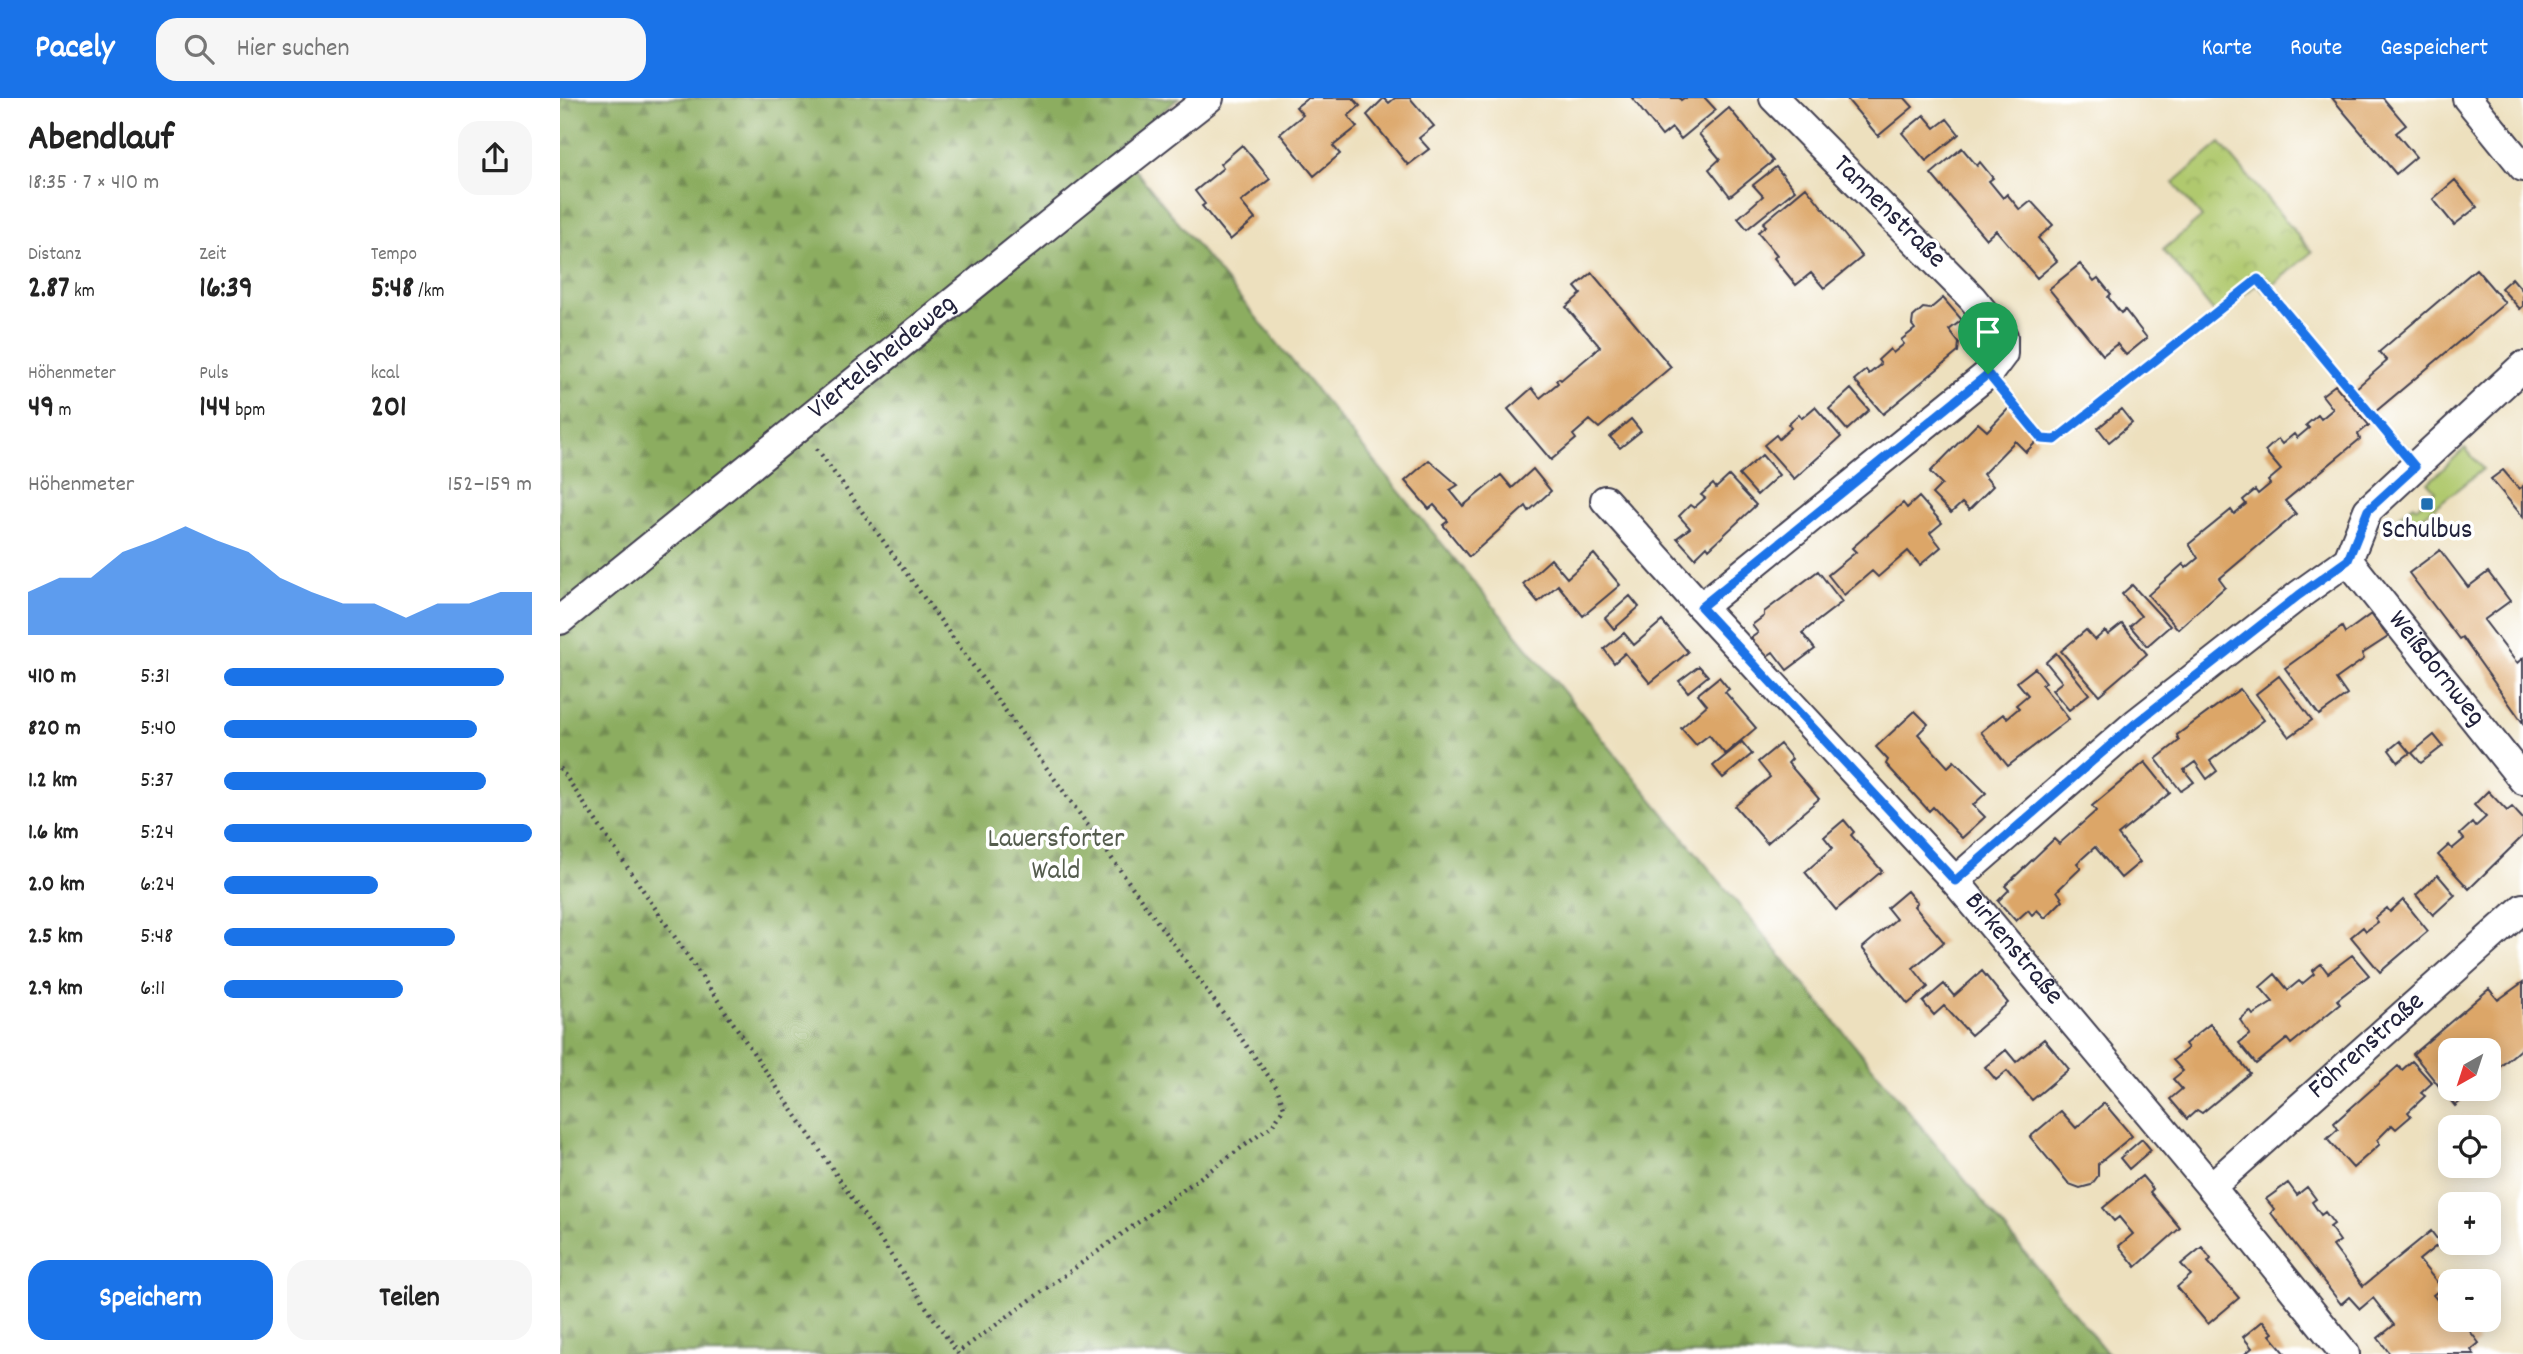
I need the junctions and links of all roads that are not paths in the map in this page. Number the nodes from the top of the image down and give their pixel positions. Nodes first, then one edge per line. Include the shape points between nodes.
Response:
1 (1209, 98) edge
2 (1774, 98) edge
3 (2467, 98) edge
4 (2523, 167) edge
5 (2523, 366) edge
6 (1605, 500) dead end
7 (2348, 560) junction
8 (1701, 607) junction
9 (560, 620) edge
10 (2523, 780) edge
11 (1955, 881) junction
12 (2523, 908) edge
13 (2211, 1187) junction
14 (2345, 1354) edge

1 - 9 street, Viertelsheideweg
2 - 8 street, Tannenstraße via 1972,298 2003,336 2003,354 1988,374
3 - 4 street
5 - 7 street via 2368,510
6 - 8 street, Birkenstraße
7 - 10 street, Weißdornweg
7 - 11 street via 2136,723
8 - 11 street, Birkenstraße
11 - 13 street, Birkenstraße
12 - 13 street, Föhrenstraße
13 - 14 street, Birkenstraße

